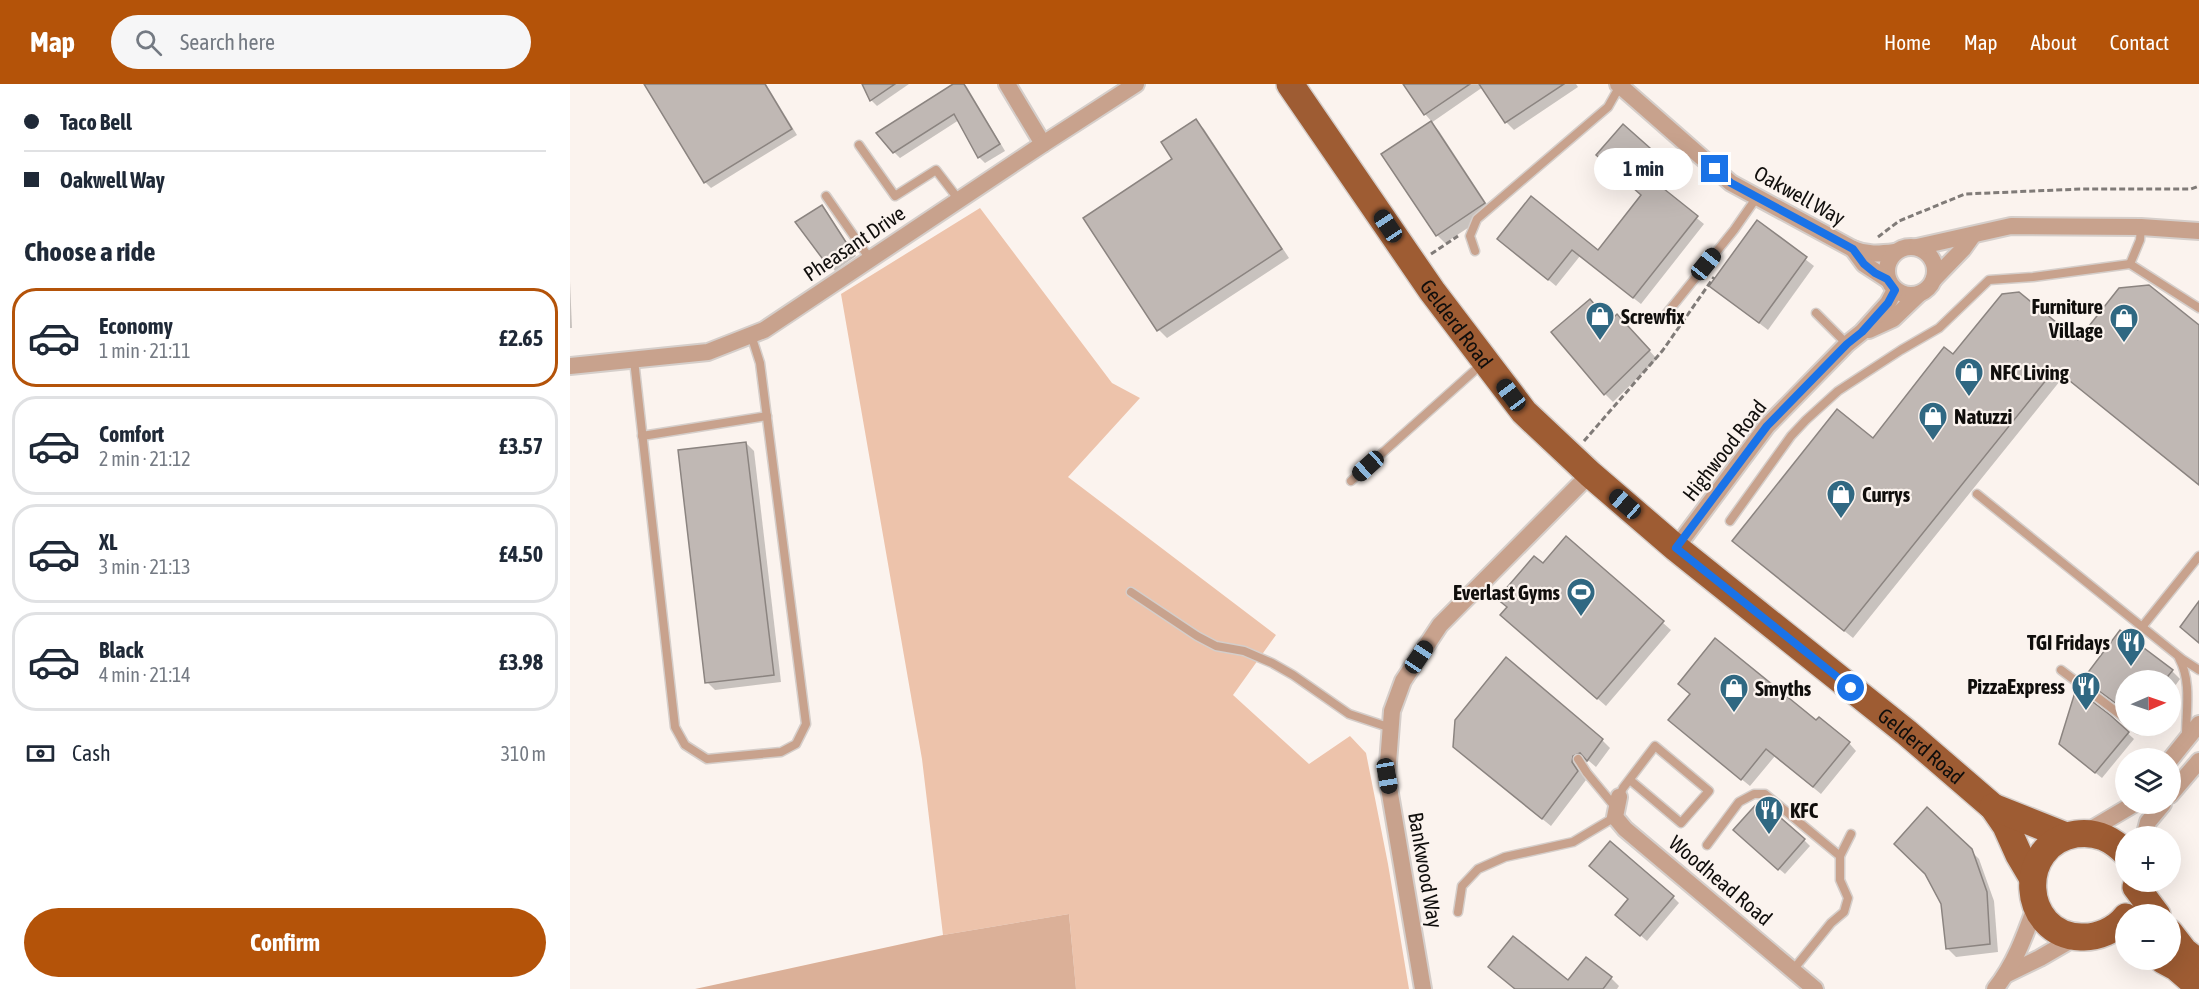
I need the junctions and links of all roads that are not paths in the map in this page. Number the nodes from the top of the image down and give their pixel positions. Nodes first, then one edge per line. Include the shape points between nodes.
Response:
1 (1007, 84) edge
2 (1136, 84) edge
3 (1290, 84) edge
4 (1619, 84) edge
5 (1042, 144) junction
6 (859, 145) dead end
7 (826, 196) dead end
8 (1757, 197) junction
9 (958, 200) junction
10 (2141, 227) junction
11 (2168, 230) junction
12 (2199, 231) edge
13 (1973, 235) junction
14 (2199, 243) edge
15 (1917, 247) junction
16 (1853, 249) junction
17 (1475, 251) dead end
18 (1894, 252) junction
19 (870, 259) junction
20 (2130, 264) junction
21 (1934, 279) junction
22 (1891, 284) junction
23 (1918, 295) junction
24 (2199, 308) edge
25 (1816, 313) dead end
26 (1663, 318) dead end
27 (1862, 332) junction
28 (752, 335) junction
29 (1847, 344) junction
30 (634, 360) junction
31 (1486, 361) junction
32 (570, 366) edge
33 (767, 416) junction
34 (642, 436) junction
35 (1581, 465) junction
36 (1351, 481) dead end
37 (1977, 494) dead end
38 (1730, 521) dead end
39 (1676, 548) junction
40 (2199, 556) edge
41 (1131, 592) dead end
42 (2142, 627) junction
43 (2180, 657) junction
44 (2061, 670) dead end
45 (2199, 670) edge
46 (2115, 711) edge
47 (2199, 724) edge
48 (1391, 728) junction
49 (2183, 747) edge
50 (1578, 759) dead end
51 (2199, 761) edge
52 (1630, 780) junction
53 (2181, 782) edge
54 (1617, 807) junction
55 (1993, 807) junction
56 (2115, 814) edge
57 (1851, 834) dead end
58 (2075, 834) junction
59 (2115, 842) edge
60 (1707, 844) dead end
61 (1840, 856) junction
62 (2032, 877) junction
63 (2036, 905) junction
64 (1458, 912) dead end
65 (2115, 924) edge
66 (2088, 936) junction
67 (2115, 942) edge
68 (2181, 947) edge
69 (2199, 963) edge
70 (1793, 970) junction
71 (2179, 970) edge
72 (2007, 974) junction
73 (2199, 987) edge
74 (1423, 989) edge
75 (1815, 989) edge
76 (1995, 989) edge

1 - 5 street
2 - 5 street, Pheasant Drive
3 - 31 main road, Gelderd Road
4 - 8 street, Oakwell Way via 1731,183
4 - 17 lane via 1608,107 1476,219 1470,236
5 - 9 street, Pheasant Drive
6 - 9 lane via 895,196 936,170
7 - 19 lane
8 - 16 street, Oakwell Way
8 - 26 lane
9 - 19 street, Pheasant Drive
10 - 11 street
10 - 13 street via 2011,226
10 - 20 lane
11 - 12 street
11 - 14 street
13 - 15 street
13 - 21 street
15 - 18 street
15 - 21 street via 1934,263
16 - 18 street, Oakwell Way via 1872,254
16 - 22 street, Oakwell Way via 1864,264
18 - 22 street via 1887,265
19 - 28 street, Pheasant Drive
20 - 24 lane
20 - 38 lane via 1989,280 1939,328 1838,392 1806,420
21 - 23 street
22 - 23 street via 1910,296
22 - 27 street, Highwood Road via 1888,303
23 - 27 street, Highwood Road via 1893,319
25 - 29 lane
27 - 29 street, Highwood Road
28 - 30 street, Pheasant Drive via 708,352
28 - 33 lane
29 - 39 street, Highwood Road via 1767,426
30 - 32 street, Pheasant Drive
30 - 34 lane
31 - 35 main road, Gelderd Road via 1524,412
31 - 36 lane
33 - 34 lane
33 - 34 lane via 806,724 796,744 781,752 707,759 685,745 675,727
35 - 39 main road, Gelderd Road
35 - 48 street, Bankwood Way via 1440,625 1403,681 1392,711
37 - 42 lane
39 - 55 main road, Gelderd Road via 1906,732
40 - 42 lane
41 - 48 lane via 1197,636 1272,663 1349,714
42 - 43 lane
43 - 45 lane
43 - 49 lane via 2187,681
44 - 46 lane
47 - 49 street
48 - 74 street, Bankwood Way via 1387,776
50 - 54 lane
51 - 53 street
52 - 52 lane via 1655,746 1709,791 1681,823
52 - 54 lane
54 - 64 lane via 1573,842 1505,857 1478,868 1462,886
54 - 70 street, Woodhead Road via 1625,830
55 - 58 main road, Gelderd Road
55 - 62 main road, Gelderd Road
56 - 58 street
57 - 61 lane
58 - 59 main road, Gelderd Road via 2101,835
58 - 62 main road via 2043,852
60 - 61 lane via 1739,802 1754,794 1765,794
61 - 70 lane via 1840,880 1848,898 1844,912
62 - 63 main road, Gelderd Road
63 - 66 main road via 2054,928
63 - 72 street
65 - 66 main road
66 - 67 main road
66 - 72 street
68 - 69 main road
70 - 75 street, Woodhead Road
71 - 73 main road
72 - 76 street

